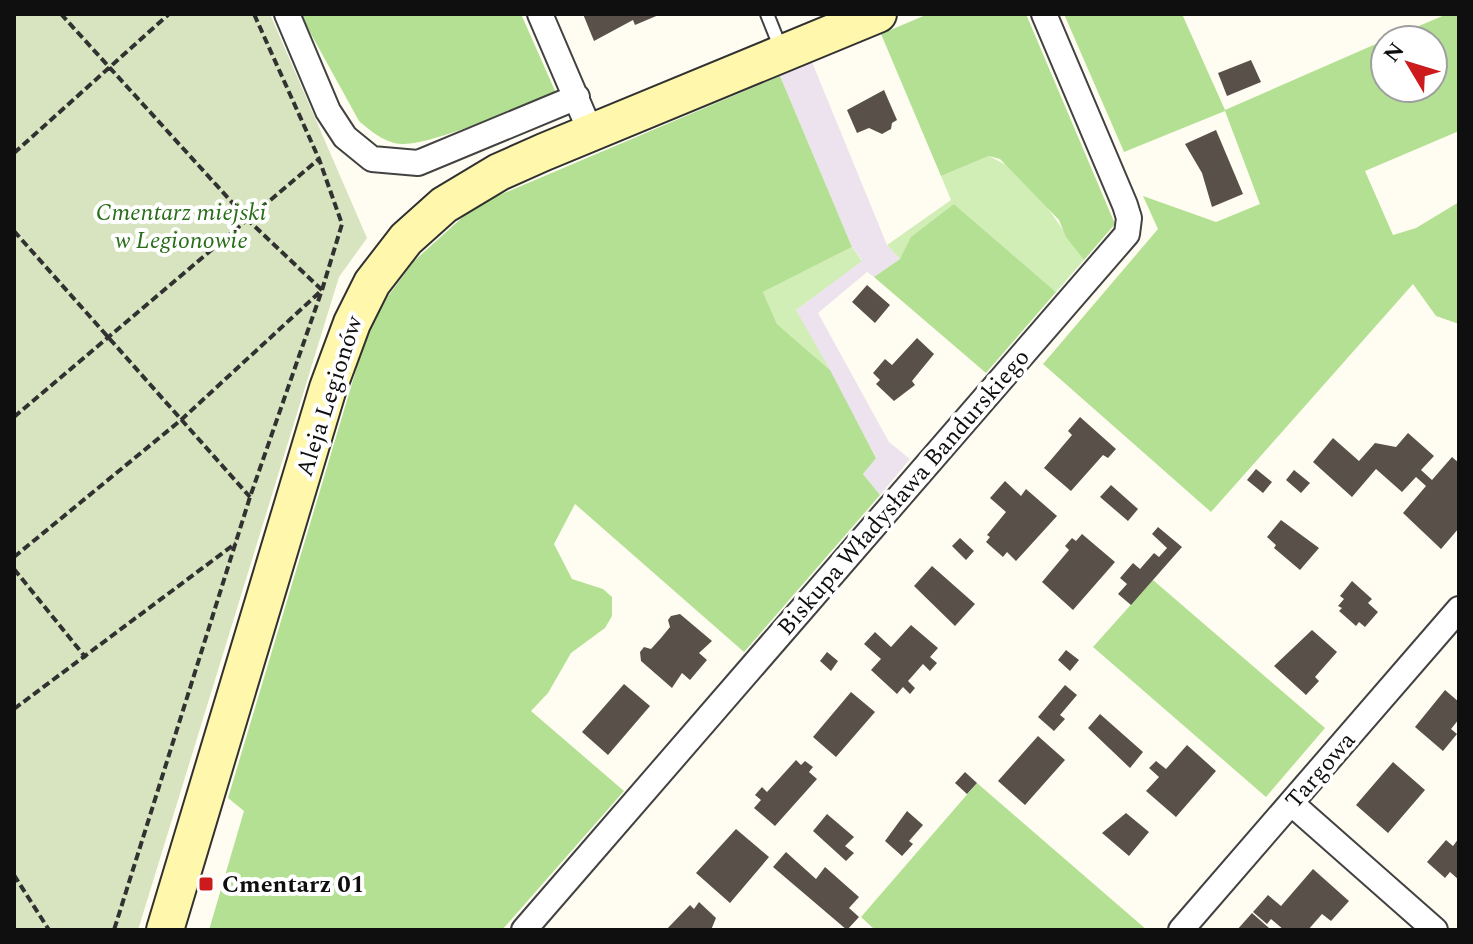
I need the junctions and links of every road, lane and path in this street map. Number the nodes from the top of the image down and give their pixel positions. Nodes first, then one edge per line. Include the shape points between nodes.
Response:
1 (61, 14) edge
2 (169, 14) edge
3 (254, 14) edge
4 (287, 14) edge
5 (540, 14) edge
6 (767, 14) edge
7 (878, 14) edge
8 (1044, 14) edge
9 (784, 55) junction
10 (112, 67) junction
11 (577, 97) junction
12 (591, 133) junction
13 (14, 153) edge
14 (319, 159) junction
15 (249, 221) junction
16 (14, 231) edge
17 (322, 290) junction
18 (108, 339) junction
19 (14, 417) edge
20 (181, 420) junction
21 (250, 497) junction
22 (236, 543) junction
23 (14, 557) edge
24 (14, 569) edge
25 (1459, 609) edge
26 (86, 658) junction
27 (14, 709) edge
28 (1291, 803) junction
29 (14, 875) edge
30 (49, 930) edge
31 (114, 930) edge
32 (165, 930) edge
33 (524, 930) edge
34 (1181, 930) edge
35 (1435, 930) edge

1 - 10 path
2 - 10 path
3 - 14 path
4 - 11 street via 328,111 345,137 372,159 418,163
5 - 11 street
6 - 9 lane
7 - 9 street, Aleja Legionów
8 - 33 street, Biskupa Władysława Bandurskiego via 1125,205 1127,234
9 - 12 street, Aleja Legionów
10 - 13 path
10 - 15 path
11 - 12 street
12 - 32 street, Aleja Legionów via 499,172 444,205 406,239 361,302 328,388
14 - 15 path
14 - 17 path via 342,224
15 - 17 path
15 - 18 path
16 - 18 path
17 - 20 path
17 - 21 path
18 - 19 path
18 - 20 path
20 - 21 path
20 - 23 path
21 - 22 path
22 - 26 path
22 - 31 path
24 - 26 path
25 - 28 street, Targowa
26 - 27 path
28 - 34 street, Targowa
28 - 35 street
29 - 30 path

